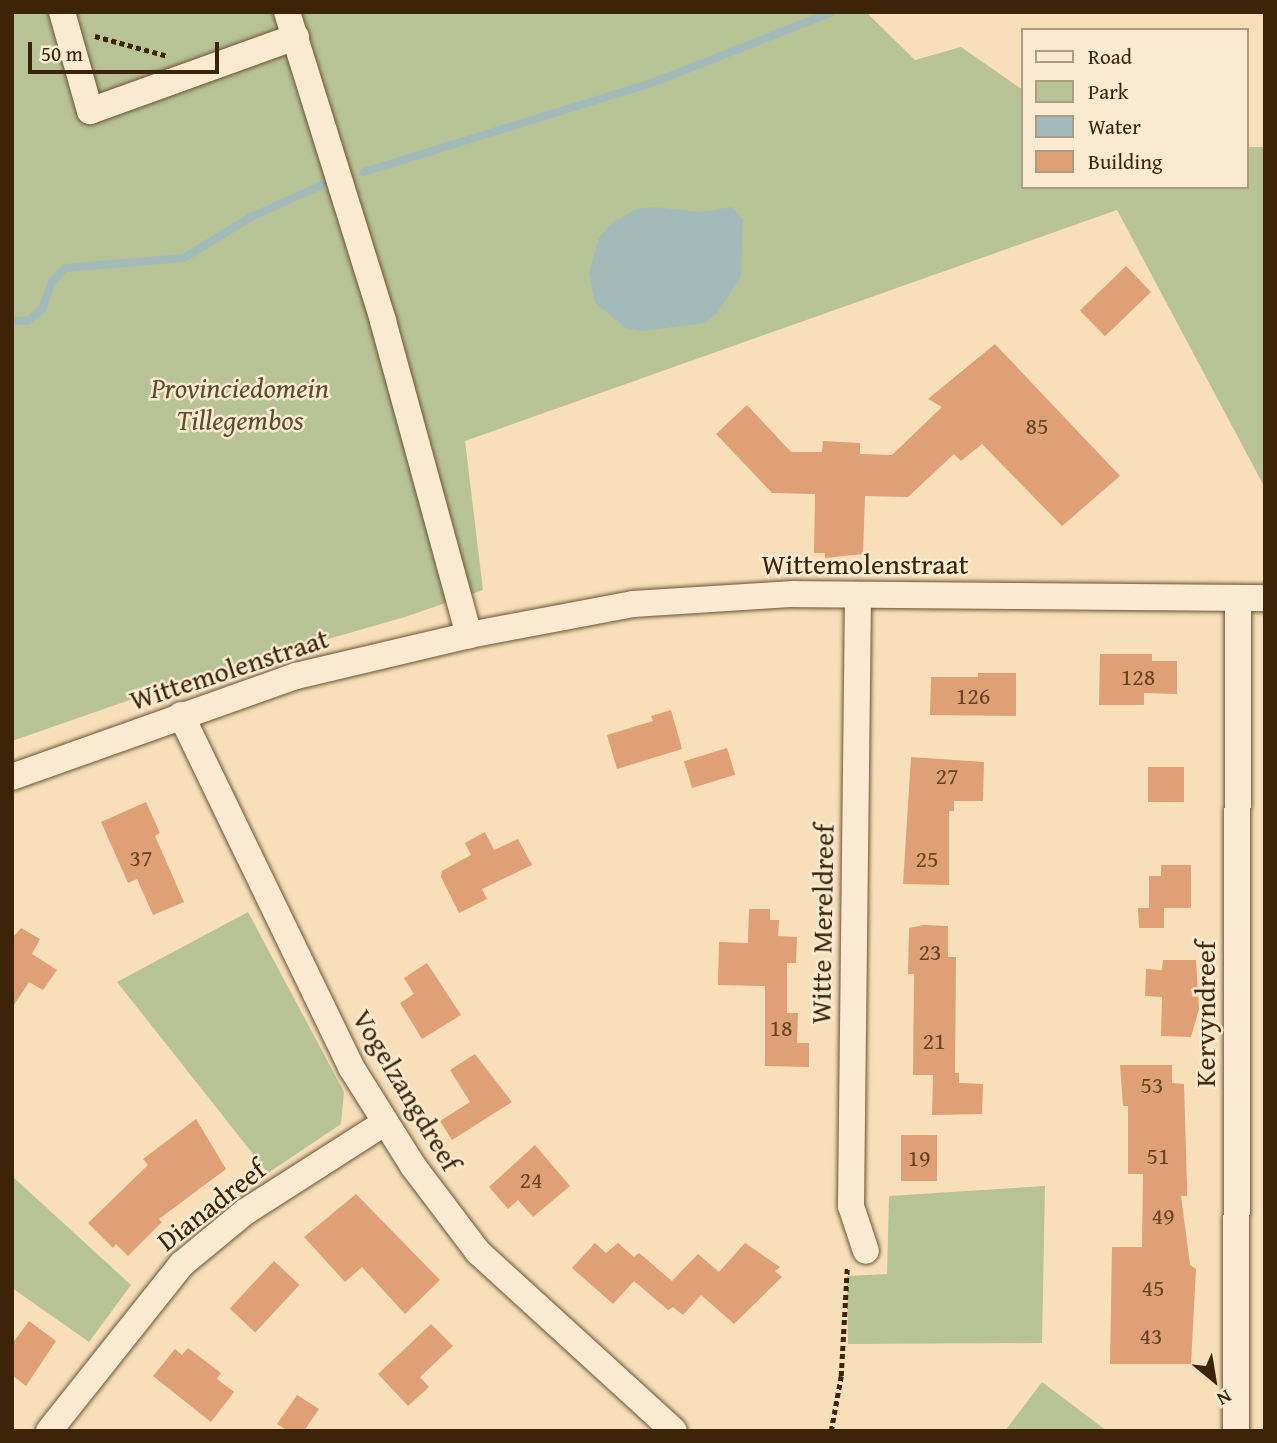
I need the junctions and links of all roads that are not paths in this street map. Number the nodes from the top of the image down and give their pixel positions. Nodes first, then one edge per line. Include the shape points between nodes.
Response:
1 (66, 21) edge
2 (291, 25) edge
3 (858, 595) junction
4 (1238, 598) junction
5 (1265, 598) edge
6 (469, 635) junction
7 (181, 715) junction
8 (12, 778) edge
9 (384, 1123) junction
10 (866, 1251) road end
11 (49, 1431) edge
12 (674, 1431) edge
13 (1236, 1431) edge

1 - 2 street via 90,111 209,68
2 - 6 street via 383,321
3 - 4 street, Wittemolenstraat
3 - 6 street, Wittemolenstraat via 732,596 633,604
3 - 10 street, Witte Mereldreef via 851,1206
4 - 5 street, Wittemolenstraat
4 - 13 street, Kervyndreef
6 - 7 street, Wittemolenstraat via 296,676
7 - 8 street, Wittemolenstraat
7 - 9 street, Vogelzangdreef via 285,937
9 - 11 street, Dianadreef via 245,1212 182,1264
9 - 12 street, Vogelzangdreef via 478,1252

